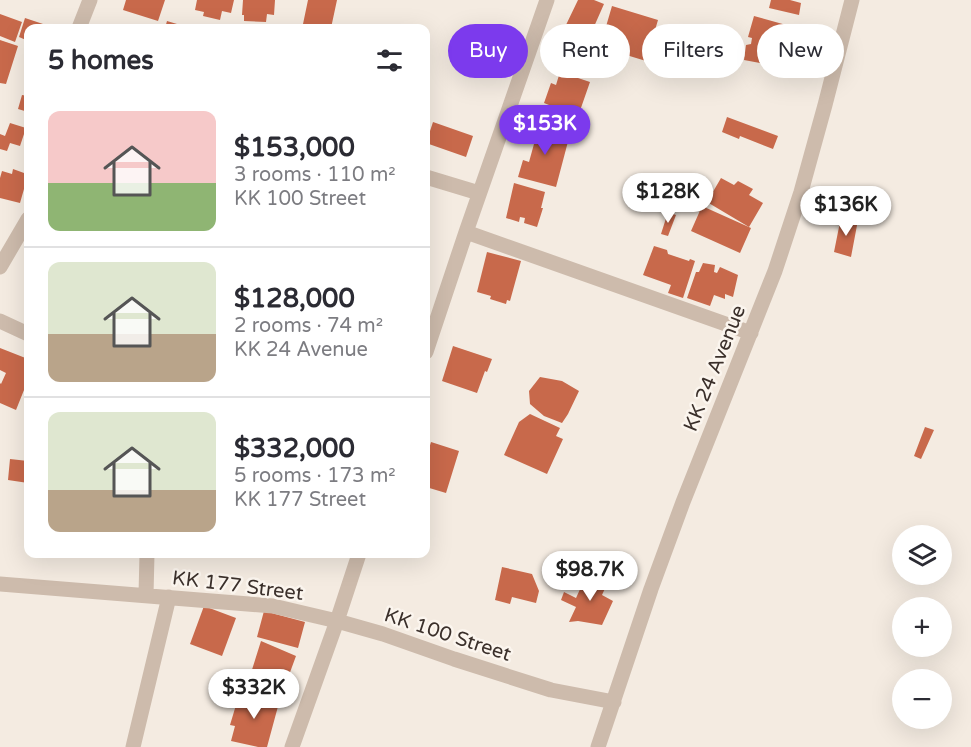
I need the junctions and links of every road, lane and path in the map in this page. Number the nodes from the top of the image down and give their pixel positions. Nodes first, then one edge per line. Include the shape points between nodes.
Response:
1 (90, 0) edge
2 (546, 0) edge
3 (852, 0) edge
4 (81, 24) edge
5 (430, 178) edge
6 (479, 193) junction
7 (24, 226) edge
8 (466, 232) junction
9 (0, 267) edge
10 (0, 321) edge
11 (24, 332) edge
12 (751, 333) junction
13 (430, 340) edge
14 (147, 558) edge
15 (358, 558) edge
16 (0, 584) edge
17 (146, 595) junction
18 (170, 597) junction
19 (337, 621) junction
20 (614, 702) junction
21 (133, 747) edge
22 (292, 747) edge
23 (598, 747) edge

1 - 4 street
2 - 6 street
3 - 12 street, KK 24 Avenue via 801,192
5 - 6 street
6 - 8 street
7 - 9 street
8 - 12 street
8 - 13 street
10 - 11 street
12 - 20 street, KK 24 Avenue via 683,502
14 - 17 street
15 - 19 street
16 - 17 street, KK 177 Street
17 - 18 street, KK 177 Street
18 - 19 street, KK 177 Street via 273,606
18 - 21 street
19 - 20 street, KK 100 Street via 552,690
19 - 22 street
20 - 23 street, KK 24 Avenue

